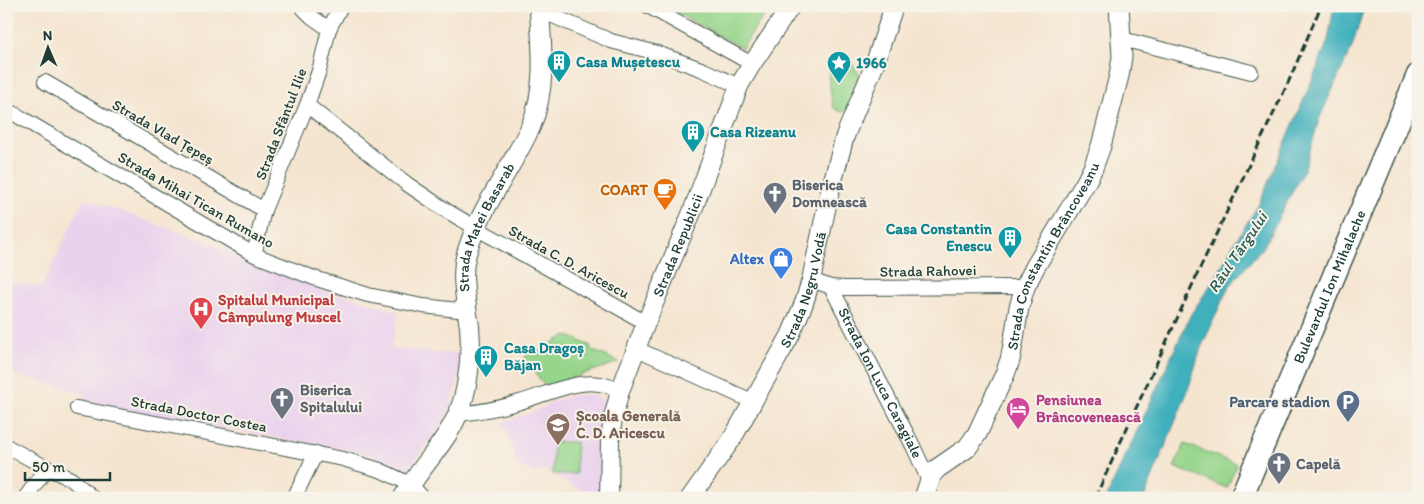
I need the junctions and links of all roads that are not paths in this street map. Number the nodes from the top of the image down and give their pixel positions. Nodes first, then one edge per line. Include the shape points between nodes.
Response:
1 (301, 6) edge
2 (341, 6) edge
3 (648, 6) edge
4 (790, 6) edge
5 (894, 6) edge
6 (1119, 6) edge
7 (539, 8) edge
8 (329, 28) junction
9 (1122, 39) junction
10 (752, 64) junction
11 (1251, 72) dead end
12 (1418, 75) edge
13 (45, 82) dead end
14 (739, 86) junction
15 (307, 105) junction
16 (6, 109) edge
17 (264, 210) junction
18 (476, 228) junction
19 (255, 255) junction
20 (811, 280) junction
21 (831, 287) junction
22 (1025, 287) junction
23 (468, 311) junction
24 (646, 323) junction
25 (637, 350) junction
26 (620, 391) junction
27 (754, 402) junction
28 (77, 408) dead end
29 (458, 414) junction
30 (6, 446) edge
31 (316, 453) junction
32 (46, 468) junction
33 (926, 489) edge
34 (407, 491) edge
35 (26, 498) edge
36 (93, 498) edge
37 (294, 498) edge
38 (424, 498) edge
39 (609, 498) edge
40 (690, 498) edge
41 (1241, 498) edge

1 - 8 street
2 - 8 street, Strada Sfântul Ilie
3 - 10 street
4 - 10 street, Strada Republicii
5 - 20 street, Strada Negru Vodă via 874,66 844,136
6 - 9 main road, Strada Constantin Brâncoveanu
7 - 14 street via 611,41 657,53
7 - 18 main road, Strada Matei Basarab via 543,57 537,105 521,146
8 - 15 street, Strada Sfântul Ilie
9 - 11 street
9 - 22 main road, Strada Constantin Brâncoveanu via 1119,76 1093,168
10 - 14 street, Strada Republicii
12 - 41 highway, Bulevardul Ion Mihalache
13 - 17 street, Strada Vlad Țepeș
14 - 24 street, Strada Republicii
15 - 17 street, Strada Sfântul Ilie
15 - 18 street, Strada C. D. Aricescu via 407,184
16 - 19 street, Strada Mihai Tican Rumano
17 - 19 street, Strada Sfântul Ilie
18 - 23 main road, Strada Matei Basarab via 463,268
18 - 24 street, Strada C. D. Aricescu
19 - 23 street, Strada Mihai Tican Rumano via 368,295
20 - 21 street
20 - 27 street, Strada Negru Vodă via 790,336
21 - 22 street, Strada Rahovei
21 - 33 street, Strada Ion Luca Caragiale via 913,446
22 - 33 main road, Strada Constantin Brâncoveanu via 1010,360 977,434 967,448 932,474
23 - 29 main road, Strada Matei Basarab via 469,362
24 - 25 street, Strada Republicii
25 - 26 street, Strada Republicii
25 - 27 street
26 - 29 street via 604,384 586,382 519,402
26 - 39 street, Strada Republicii via 610,440
27 - 40 street, Strada Negru Vodă
28 - 31 street, Strada Doctor Costea
29 - 34 main road, Strada Matei Basarab
30 - 32 street
31 - 34 street, Strada Doctor Costea via 380,470
31 - 37 street
32 - 35 street
32 - 36 street via 71,479
34 - 38 street, Strada Doctor Costea

